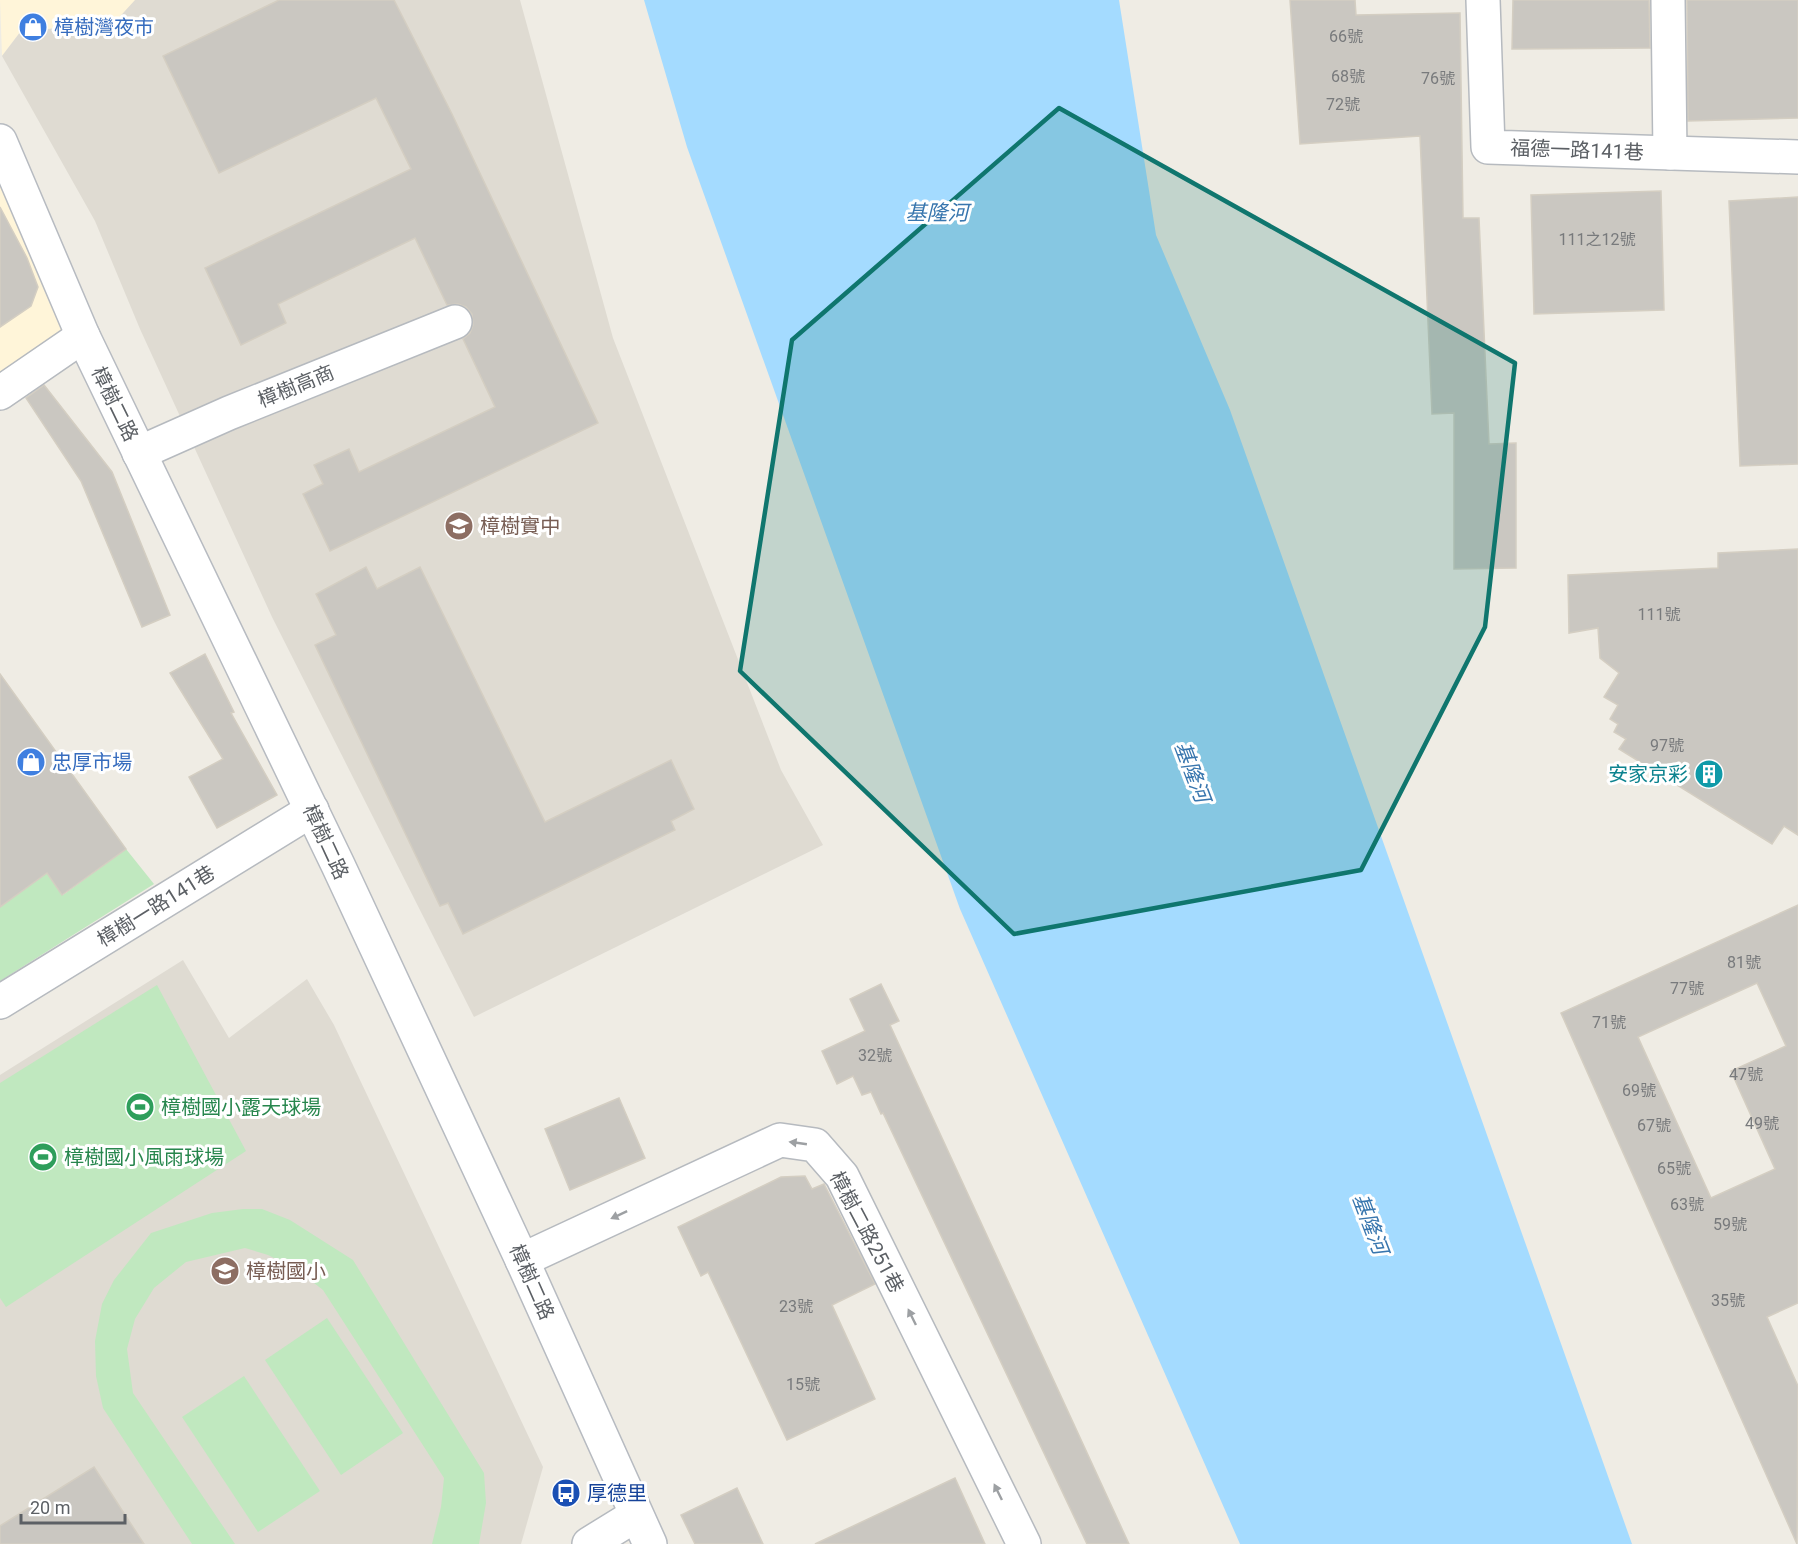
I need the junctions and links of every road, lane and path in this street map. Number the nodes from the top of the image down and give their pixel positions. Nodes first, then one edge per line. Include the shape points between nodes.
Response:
1 (1483, 0) edge
2 (1668, 0) edge
3 (0, 141) edge
4 (1670, 153) junction
5 (1798, 157) edge
6 (9, 182) edge
7 (455, 322) dead end
8 (82, 336) junction
9 (0, 393) edge
10 (139, 453) junction
11 (312, 810) junction
12 (0, 1002) edge
13 (522, 1260) junction
14 (636, 1515) junction
15 (589, 1544) edge
16 (650, 1544) edge
17 (1024, 1544) edge

1 - 4 street, 福德一路141巷 via 1488,147
2 - 4 street, 福德一路141巷
3 - 6 street, 樟樹二路
4 - 5 street, 福德一路141巷
6 - 8 street, 樟樹二路
7 - 10 street, 樟樹高商
8 - 9 street
8 - 10 street, 樟樹二路
10 - 11 street, 樟樹二路
11 - 12 street, 樟樹一路141巷
11 - 13 street, 樟樹二路
13 - 14 street, 樟樹二路
17 -> 13 street, 樟樹二路251巷 via 842,1176 815,1145 780,1140
14 - 15 street
14 - 16 street, 樟樹二路

